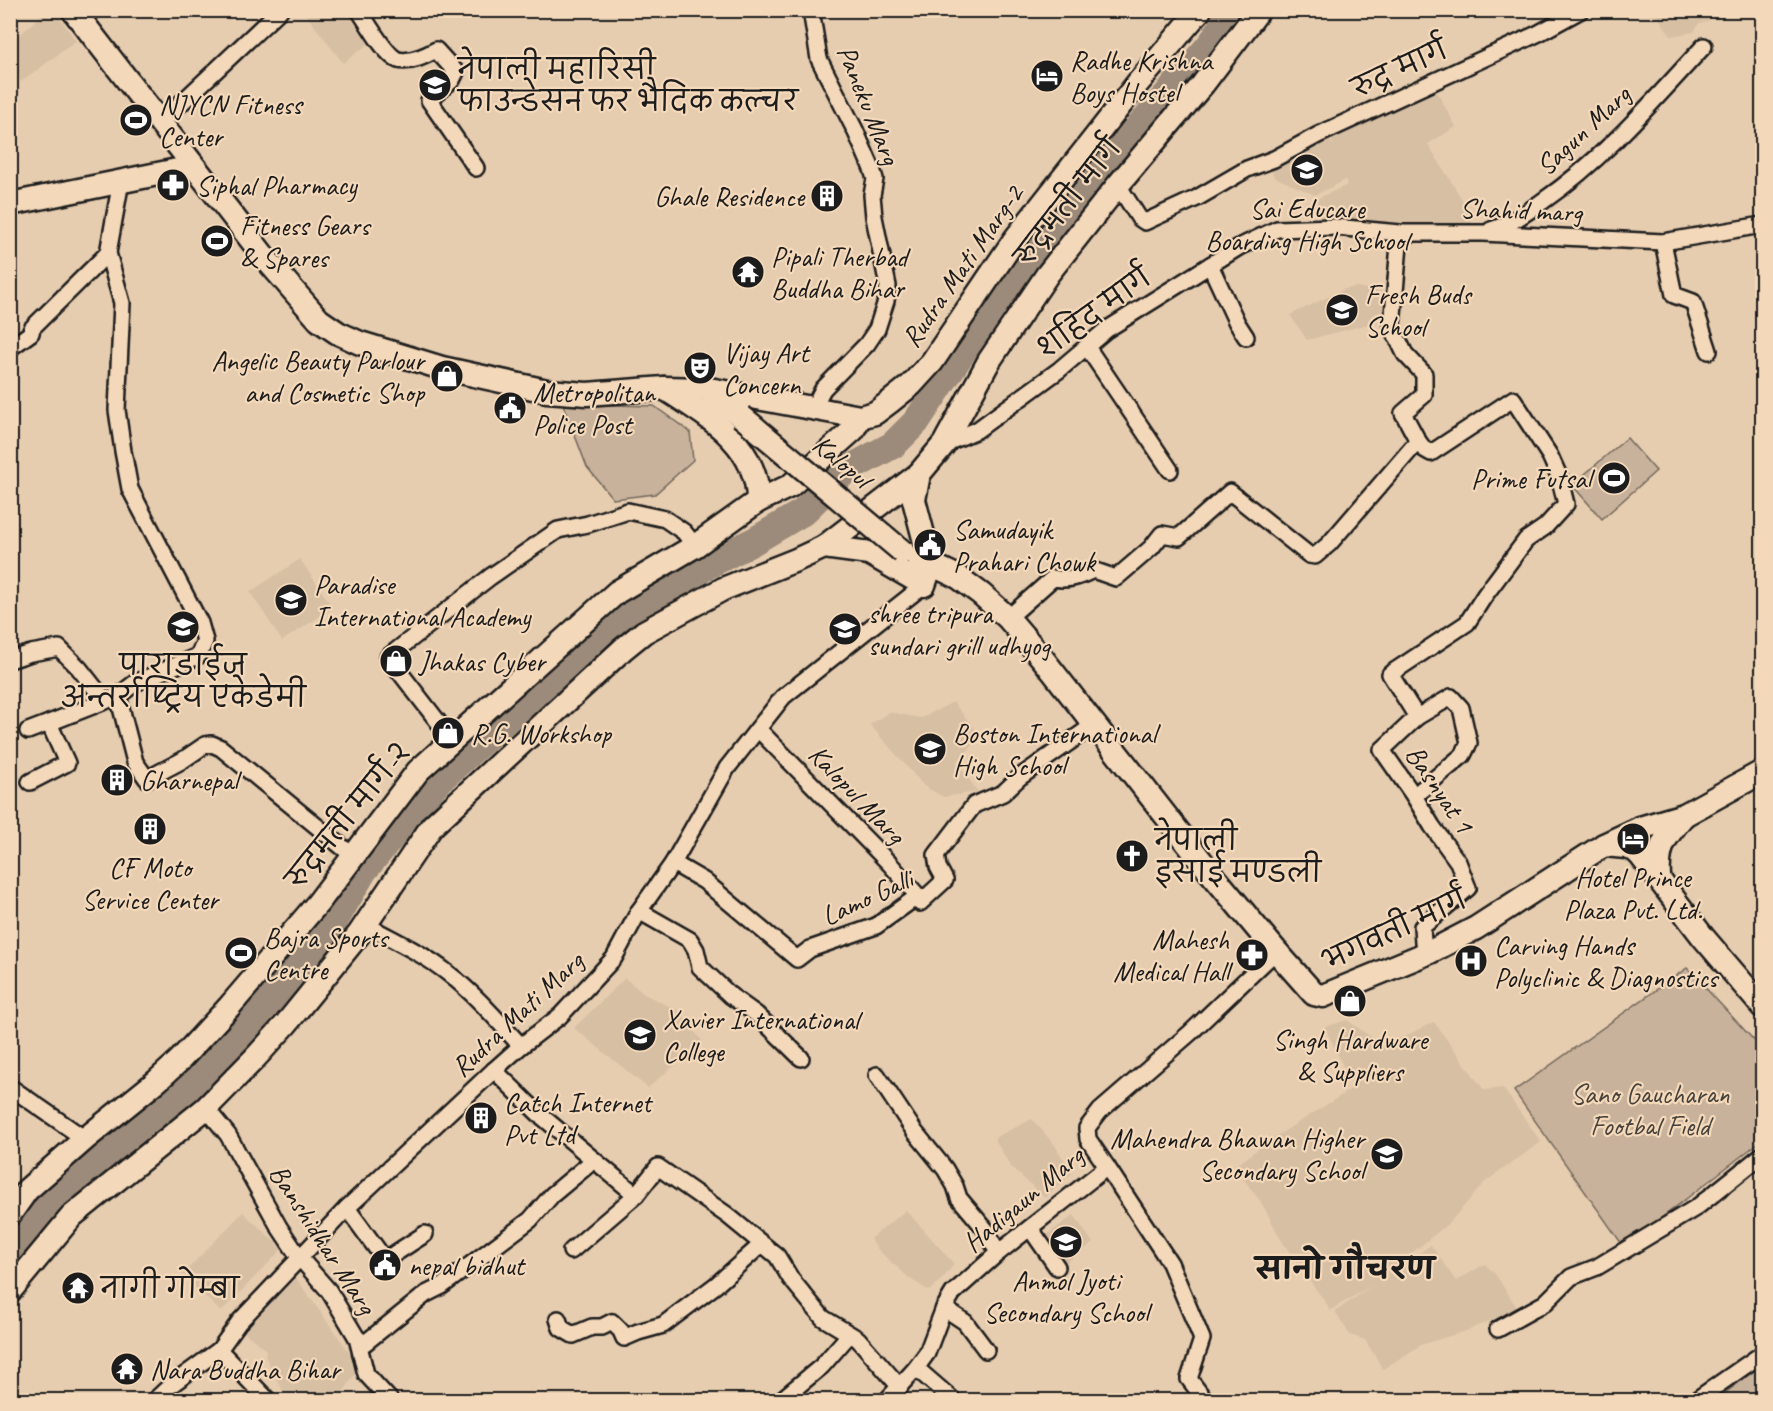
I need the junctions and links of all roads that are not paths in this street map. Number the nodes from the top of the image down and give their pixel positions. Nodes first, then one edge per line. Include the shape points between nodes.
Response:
1 (73, 10) edge
2 (280, 10) edge
3 (359, 10) edge
4 (811, 10) edge
5 (1200, 10) edge
6 (1259, 10) edge
7 (1581, 10) edge
8 (1704, 46) dead end
9 (160, 123) junction
10 (192, 166) junction
11 (476, 168) dead end
12 (120, 182) junction
13 (1119, 185) junction
14 (10, 204) edge
15 (1762, 225) edge
16 (1277, 230) joint
17 (1400, 233) junction
18 (1482, 233) junction
19 (1663, 242) junction
20 (108, 253) junction
21 (1210, 265) junction
22 (1246, 337) dead end
23 (1087, 347) junction
24 (10, 348) edge
25 (1709, 351) dead end
26 (664, 388) junction
27 (705, 388) junction
28 (813, 408) junction
29 (860, 417) junction
30 (1418, 441) junction
31 (944, 444) junction
32 (1170, 470) dead end
33 (919, 474) junction
34 (758, 501) junction
35 (695, 546) junction
36 (824, 547) junction
37 (903, 552) joint
38 (928, 575) junction
39 (1008, 618) junction
40 (10, 660) edge
41 (111, 699) junction
42 (1417, 717) junction
43 (1089, 718) junction
44 (49, 723) junction
45 (758, 729) junction
46 (28, 731) dead end
47 (453, 741) junction
48 (1762, 772) edge
49 (30, 782) dead end
50 (1414, 796) junction
51 (1684, 815) junction
52 (1604, 845) junction
53 (352, 855) junction
54 (673, 863) junction
55 (1659, 879) junction
56 (918, 896) junction
57 (639, 911) junction
58 (366, 925) junction
59 (1276, 951) junction
60 (1430, 952) junction
61 (1762, 1006) edge
62 (521, 1046) junction
63 (801, 1058) dead end
64 (494, 1070) junction
65 (877, 1075) dead end
66 (10, 1087) edge
67 (206, 1108) junction
68 (85, 1139) junction
69 (1762, 1155) edge
70 (594, 1160) junction
71 (1107, 1167) junction
72 (636, 1195) junction
73 (347, 1208) junction
74 (10, 1214) edge
75 (1030, 1228) junction
76 (425, 1234) dead end
77 (762, 1244) junction
78 (571, 1251) dead end
79 (998, 1252) junction
80 (299, 1257) junction
81 (1057, 1267) dead end
82 (10, 1291) edge
83 (944, 1308) junction
84 (558, 1319) dead end
85 (1498, 1329) dead end
86 (849, 1335) junction
87 (357, 1338) junction
88 (219, 1350) junction
89 (986, 1350) dead end
90 (1762, 1354) edge
91 (916, 1368) junction
92 (900, 1387) junction
93 (155, 1401) edge
94 (268, 1401) edge
95 (390, 1401) edge
96 (781, 1401) edge
97 (887, 1401) edge
98 (952, 1401) edge
99 (1205, 1401) edge
100 (1696, 1401) edge

1 - 9 street
2 - 9 street
3 - 11 street via 389,54 398,60 418,59 436,50 456,72 429,100
4 - 28 street, Paneku Marg via 819,59 875,179 874,217 888,286 877,329 823,389
5 - 29 street, Rudra Mati Marg-2 via 1123,101 1016,239 933,362 891,402
6 - 13 street, रुद्रमती मार्ग
7 - 13 street, रुद्र मार्ग via 1247,169 1145,222
8 - 18 street, Sagun Marg via 1608,150 1507,225
9 - 10 street
10 - 12 street
10 - 26 street via 302,302 338,333 442,368 524,387 587,393
12 - 14 street
12 - 20 street
13 - 31 street, रुद्रमती मार्ग via 1017,318
15 - 19 street, Shahid marg
16 - 17 street, Shahid marg via 1334,227
16 - 21 street, शहिद मार्ग
17 - 18 street, Shahid marg
17 - 30 street via 1392,327 1405,354 1424,374 1424,395 1403,413
18 - 19 street, Shahid marg
19 - 25 street via 1674,295 1693,302
20 - 24 street via 31,333
20 - 41 street via 122,303 117,410 130,489 200,623 205,640 198,656 135,683
21 - 22 street
21 - 23 street, शहिद मार्ग via 1106,330
23 - 31 street, शहिद मार्ग via 977,430
23 - 32 street
26 - 27 street
26 - 34 street via 732,437 753,468
27 - 28 street
27 - 37 street, Kalopul, bridge
28 - 29 street
29 - 34 street, रुद्रमती मार्ग-२ via 853,430 790,486
30 - 39 street via 1315,556 1230,492 1179,537 1162,534 1116,578 1093,570 1079,577 1053,578
30 - 42 street, Basnyat 1 via 1431,453 1513,399 1550,456 1566,504 1545,527 1526,540 1467,623 1389,674
31 - 33 street
33 - 36 street
33 - 38 street via 914,500
34 - 35 street, रुद्रमती मार्ग-२
35 - 47 street, रुद्रमती मार्ग-२ via 617,592
35 - 47 street via 684,532 665,519 628,511 558,530 490,577 388,657
36 - 38 street via 869,553
36 - 58 street via 713,594 644,632 623,649 432,826
37 - 38 street, भगवती मार्ग
38 - 39 street, भगवती मार्ग via 958,577
38 - 45 street, Rudra Mati Marg via 783,697
39 - 43 street, भगवती मार्ग
40 - 41 street via 32,658 59,648
41 - 44 street
41 - 53 street via 135,762 147,779 212,744
42 - 50 street, Basnyat 1 via 1382,750
42 - 50 street via 1451,697 1461,708 1469,743 1463,755
43 - 56 street, Lamo Galli via 1088,729 1003,793 974,805 936,855 945,880 921,903
43 - 59 street, भगवती मार्ग
44 - 46 street
44 - 49 street via 67,763
45 - 54 street, Rudra Mati Marg via 727,768
45 - 56 street, Kalopul Marg
47 - 53 street, रुद्रमती मार्ग-२ via 418,771
48 - 51 street
50 - 60 street, Basnyat 1 via 1458,862 1468,888 1422,927 1423,942
51 - 52 street, भगवती मार्ग via 1640,828
51 - 55 street via 1662,844
52 - 55 street via 1635,850
52 - 60 street, भगवती मार्ग via 1503,911
53 - 68 street, रुद्रमती मार्ग-२ via 230,1007 179,1061
54 - 56 street, Lamo Galli via 704,881 797,959 810,949 876,926
54 - 57 street, Rudra Mati Marg
55 - 61 street
57 - 62 street, Rudra Mati Marg via 614,958 560,1016
57 - 63 street via 690,940 700,967
58 - 62 street via 448,974 476,997
58 - 67 street via 286,1024
59 - 60 street, भगवती मार्ग via 1314,994 1323,996
59 - 71 street, Hadigaun Marg via 1092,1120 1087,1128 1088,1138
62 - 64 street, Rudra Mati Marg
64 - 70 street
64 - 73 street, Rudra Mati Marg
65 - 79 street via 945,1170 959,1198 987,1230
66 - 68 street
67 - 80 street, Banshidhar Marg via 228,1135
67 - 82 street via 72,1216
68 - 74 street, रुद्रमती मार्ग-२ via 27,1190
69 - 85 street via 1697,1207 1597,1267 1571,1276 1545,1303
70 - 72 street
70 - 87 street via 552,1195 530,1220 468,1267 426,1294 365,1343
71 - 75 street, Hadigaun Marg
71 - 99 street via 1170,1263 1198,1328 1202,1339 1189,1379
72 - 77 street via 658,1167
72 - 78 street
73 - 76 street via 385,1260
73 - 80 street, Rudra Mati Marg
75 - 79 street, Hadigaun Marg
75 - 81 street
77 - 84 street via 663,1325 624,1338 612,1322 573,1335 561,1328
77 - 86 street via 777,1256 823,1318
79 - 83 street, Hadigaun Marg via 953,1293
80 - 87 street, Banshidhar Marg via 329,1291
80 - 88 street, Rudra Mati Marg via 239,1322
83 - 89 street via 964,1322
83 - 91 street, Hadigaun Marg via 927,1353
86 - 92 street
86 - 96 street via 822,1366
87 - 95 street, Banshidhar Marg via 366,1374
88 - 93 street, Rudra Mati Marg
88 - 94 street
90 - 100 street
91 - 92 street, Hadigaun Marg
91 - 98 street
92 - 97 street, Hadigaun Marg

